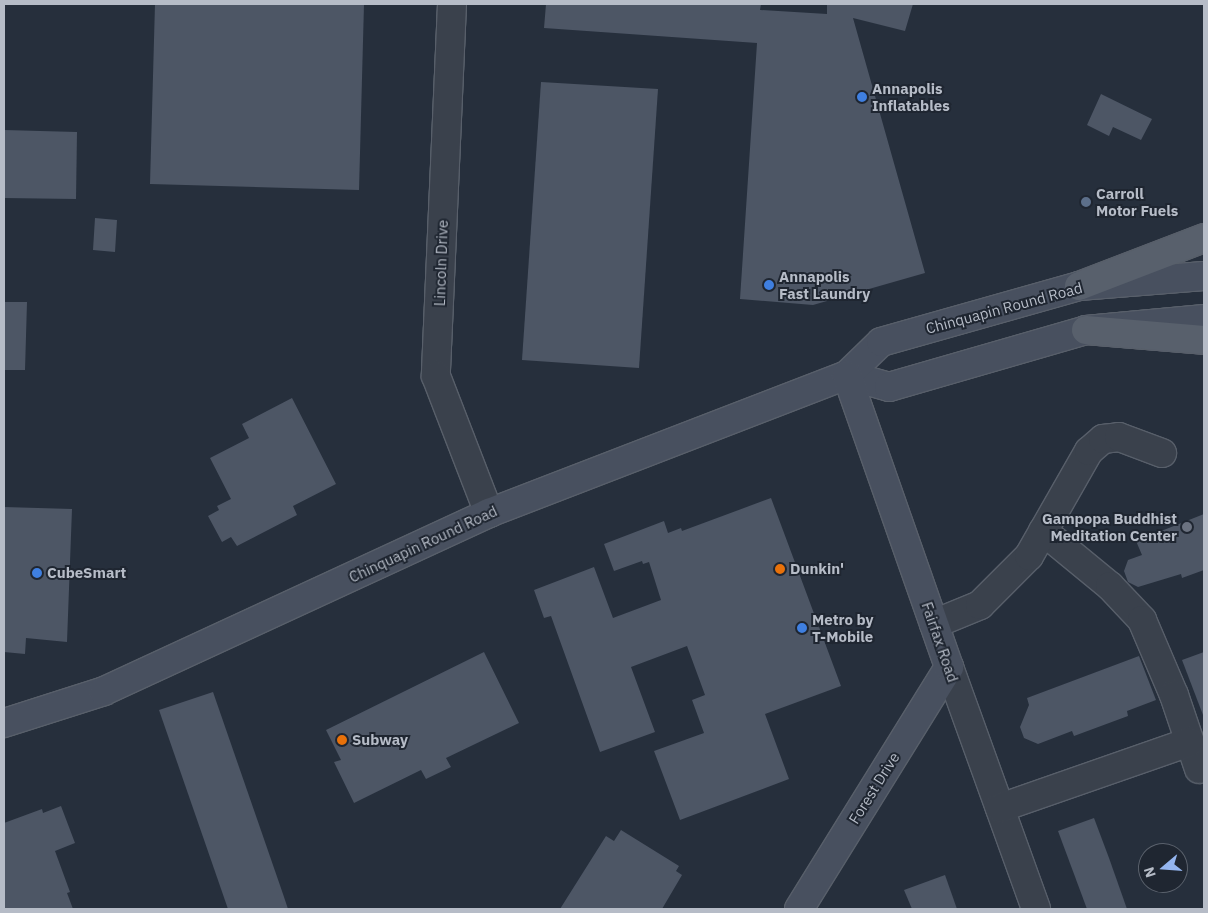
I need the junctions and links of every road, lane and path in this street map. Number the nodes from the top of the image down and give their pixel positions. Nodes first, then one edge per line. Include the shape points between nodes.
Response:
1 (452, 4) edge
2 (1204, 238) edge
3 (1204, 276) edge
4 (1079, 286) junction
5 (1204, 319) edge
6 (1086, 330) junction
7 (1204, 340) edge
8 (847, 374) junction
9 (1162, 453) dead end
10 (489, 513) junction
11 (1043, 531) junction
12 (934, 624) junction
13 (949, 667) junction
14 (4, 723) edge
15 (1190, 742) junction
16 (1199, 769) dead end
17 (1000, 808) junction
18 (799, 909) edge
19 (1036, 909) edge

1 - 10 street, Lincoln Drive via 436,376
2 - 4 main road
3 - 4 main road, Chinquapin Round Road
4 - 8 main road, Chinquapin Round Road via 881,342
5 - 6 main road
6 - 7 main road
6 - 8 main road via 889,387
8 - 10 main road, Chinquapin Round Road
8 - 12 main road, Fairfax Road
9 - 11 street via 1119,437 1103,440 1088,451
10 - 14 main road, Chinquapin Round Road via 104,691
11 - 12 street via 1029,556 980,604
11 - 15 street via 1110,586 1142,620
12 - 13 main road, Fairfax Road
13 - 17 street, Fairfax Road
13 - 18 main road, Forest Drive
15 - 16 street
15 - 17 street
17 - 19 street, Fairfax Road

